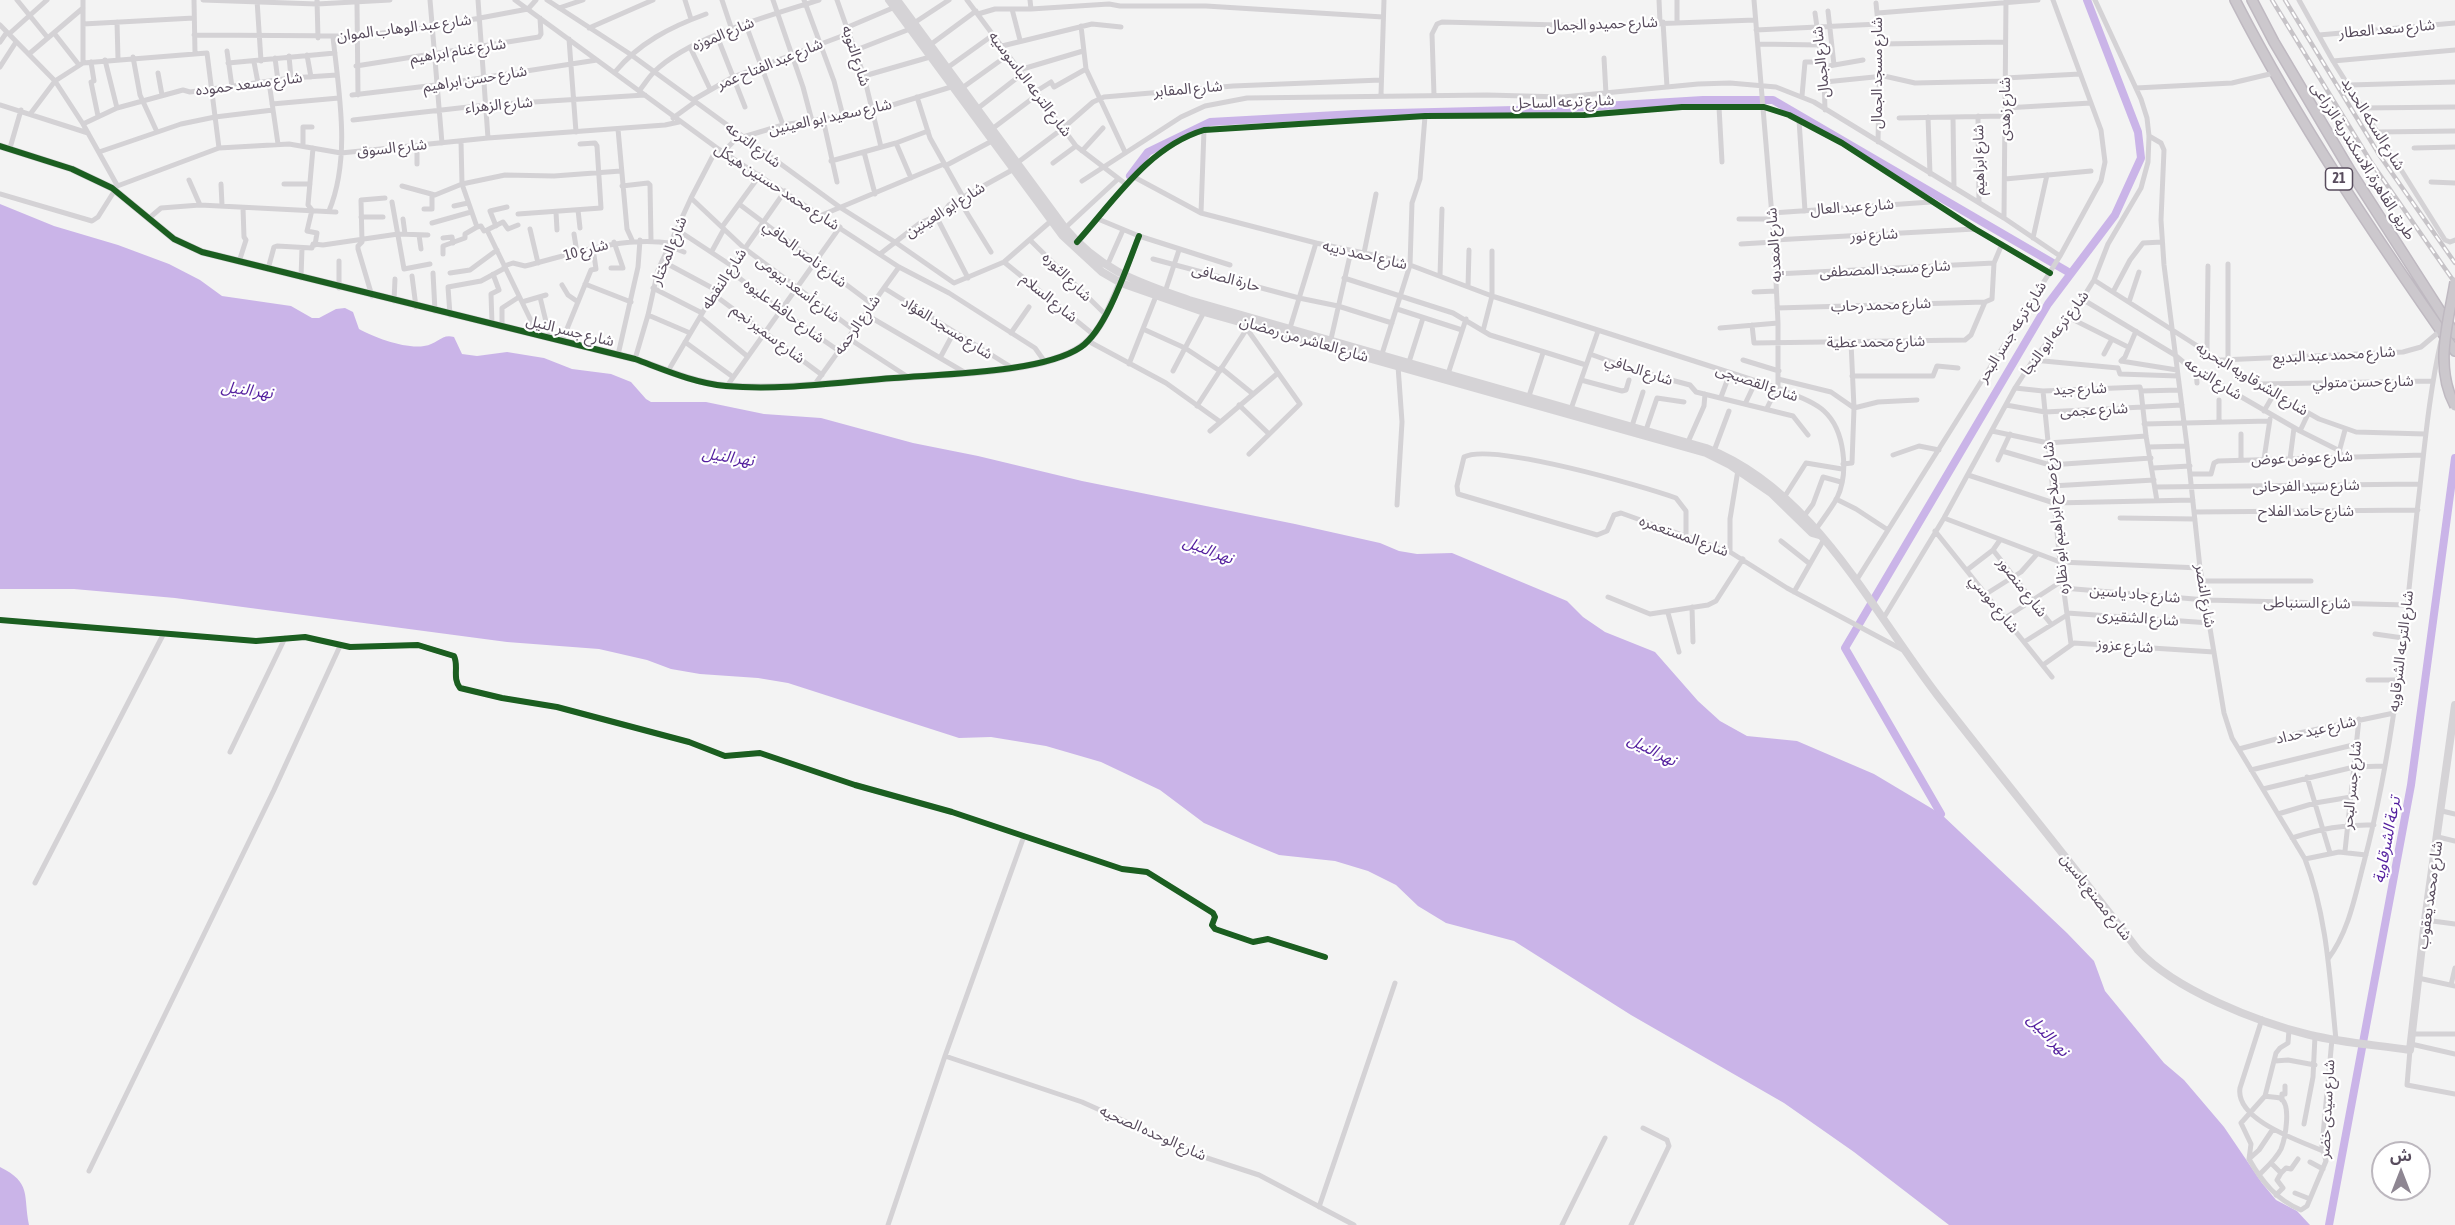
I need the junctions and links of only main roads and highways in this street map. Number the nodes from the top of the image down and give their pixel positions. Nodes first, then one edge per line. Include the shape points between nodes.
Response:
1 (2235, 0) edge
2 (2252, 0) edge
3 (894, 2) edge
4 (912, 26) junction
5 (1015, 166) junction
6 (1122, 279) junction
7 (2455, 282) edge
8 (2455, 334) edge
9 (2455, 351) edge
10 (2455, 406) edge
11 (1819, 535) junction
12 (1876, 609) joint
13 (2455, 705) edge
14 (2411, 1047) joint

1 - 9 highway, طريق القاهرة, الاسكندرية الزراعى / 21 via 2274,73 2368,223
2 - 8 highway, طريق القاهرة, الاسكندرية الزراعى / 21 via 2350,172
3 - 4 main road, شارع العاشر من رمضان
4 - 5 main road, شارع العاشر من رمضان via 978,109
4 - 5 main road, شارع العاشر من رمضان via 951,87
5 - 6 main road, شارع العاشر من رمضان via 1077,242
5 - 6 main road, شارع العاشر من رمضان via 1062,235 1090,262
6 - 11 main road, شارع العاشر من رمضان via 1156,296 1248,327 1706,453 1778,498 1812,533
6 - 11 main road, شارع العاشر من رمضان via 1714,451 1738,462 1785,496
7 - 10 highway, bridge via 2442,363
11 - 12 main road, شارع العاشر من رمضان
12 - 14 main road, شارع مصنع ياسين via 2148,961 2185,987 2289,1029 2334,1040
13 - 14 main road, شارع محمد يعقوب

